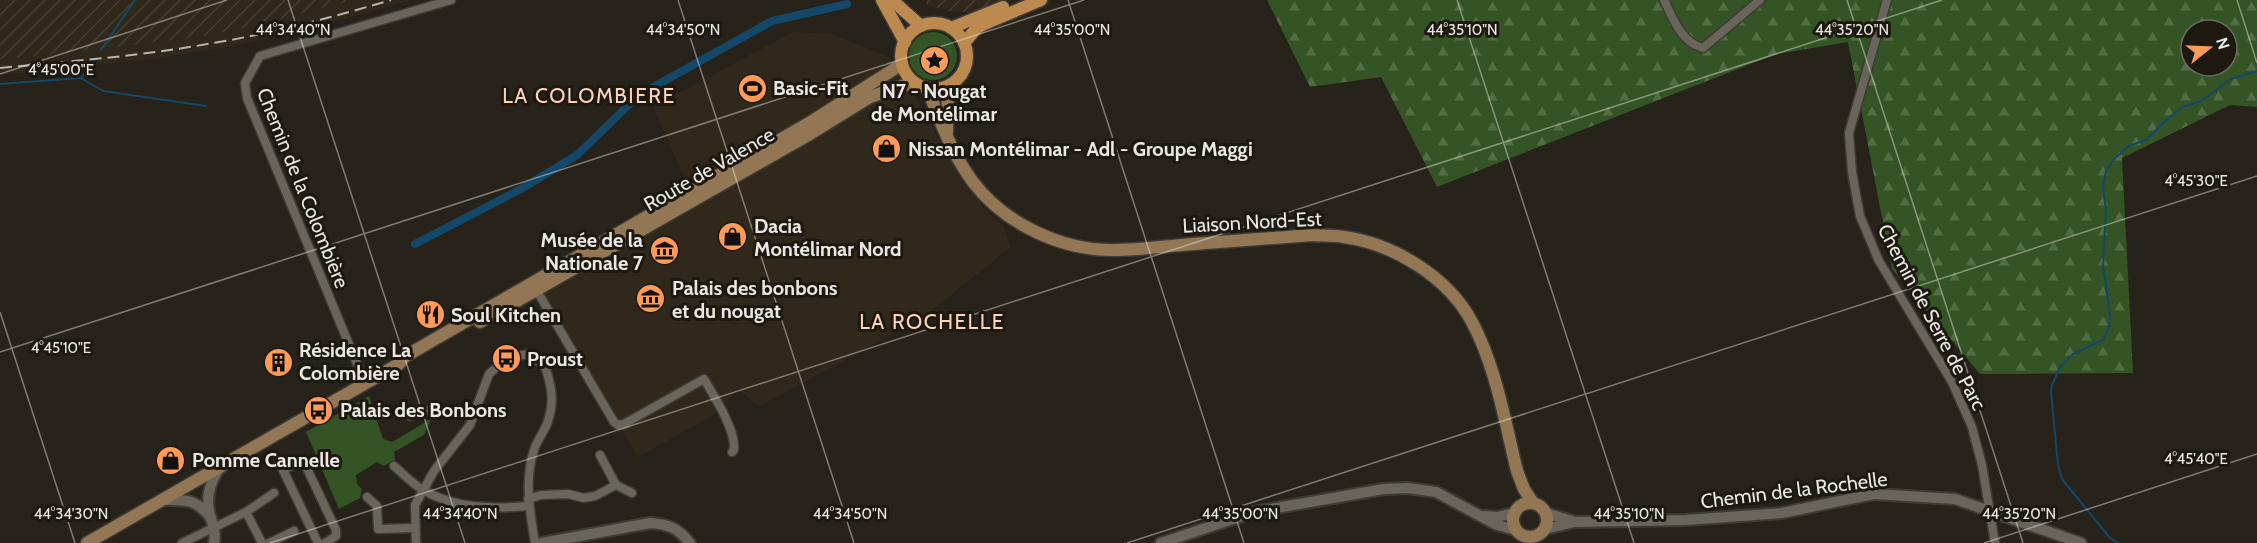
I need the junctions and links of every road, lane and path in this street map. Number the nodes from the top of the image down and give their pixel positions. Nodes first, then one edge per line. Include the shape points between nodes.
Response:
1 (451, 0) edge
2 (882, 0) edge
3 (1020, 0) edge
4 (1041, 0) edge
5 (1664, 0) edge
6 (1760, 0) edge
7 (1887, 0) edge
8 (898, 2) edge
9 (921, 26) junction
10 (951, 28) junction
11 (904, 42) junction
12 (964, 43) junction
13 (902, 64) junction
14 (914, 82) junction
15 (948, 86) junction
16 (927, 88) junction
17 (947, 136) junction
18 (537, 291) junction
19 (399, 364) junction
20 (365, 383) junction
21 (410, 416) dead end
22 (473, 417) junction
23 (732, 452) dead end
24 (600, 455) dead end
25 (394, 466) dead end
26 (220, 467) junction
27 (1517, 471) junction
28 (192, 483) junction
29 (616, 485) junction
30 (424, 490) junction
31 (632, 493) dead end
32 (274, 494) dead end
33 (208, 496) junction
34 (367, 497) dead end
35 (159, 501) junction
36 (192, 501) junction
37 (528, 502) junction
38 (1533, 503) junction
39 (1516, 510) junction
40 (1988, 510) junction
41 (246, 512) junction
42 (1546, 513) junction
43 (1481, 516) junction
44 (1575, 522) junction
45 (213, 523) junction
46 (415, 528) junction
47 (294, 531) dead end
48 (1542, 535) edge
49 (1523, 537) edge
50 (87, 543) edge
51 (182, 543) edge
52 (214, 543) edge
53 (262, 543) edge
54 (269, 543) edge
55 (318, 543) edge
56 (325, 543) edge
57 (416, 543) edge
58 (535, 543) edge
59 (546, 543) edge
60 (690, 543) edge
61 (1161, 543) edge
62 (1995, 543) edge
63 (2081, 543) edge

1 - 20 street, Chemin de la Colombière via 275,50 261,56 245,83 247,98
2 - 11 main road
3 - 10 main road
4 - 12 main road via 982,25
5 - 6 street via 1678,31 1703,48
7 - 40 street, Chemin de Serre de Parc via 1849,133 1860,216 1879,261 1952,381 1982,465
8 - 9 main road
9 - 10 main road via 937,23
9 - 11 main road
10 - 12 main road
11 - 13 main road
12 - 15 main road via 964,68
13 - 14 main road
13 - 19 main road, Route de Valence via 825,114 451,329
14 - 16 main road
14 - 18 main road, Route de Valence via 870,97
15 - 16 main road
15 - 17 main road
16 - 17 main road, Liaison Nord-Est
17 - 27 main road, Liaison Nord-Est via 987,199 1010,218 1040,234 1074,245 1110,250 1312,235 1344,237 1387,249 1423,268 1451,293 1472,320 1496,387
18 - 19 main road, Route de Valence
18 - 23 street via 614,422 624,424 704,379 735,443
19 - 20 main road, Route de Valence
20 - 26 main road, Route de Valence
21 - 22 street via 441,408
22 - 30 street
22 - 37 street via 489,374 506,359 527,354 545,366 553,392 548,420 534,450
24 - 29 street
25 - 30 street
26 - 28 main road, Route de Valence
26 - 33 street
27 - 38 main road, Liaison Nord-Est
27 - 39 main road, Liaison Nord-Est
28 - 33 street
28 - 35 main road, Route de Valence
28 - 36 street
29 - 31 street
29 - 37 street via 595,496 541,495
30 - 37 street via 455,503 492,509
30 - 46 street via 415,505
32 - 41 street
33 - 45 street
34 - 46 street via 376,506 378,529
35 - 36 street
35 - 50 main road, Route de Valence
36 - 45 street
37 - 58 street
38 - 39 main road via 1525,503
38 - 42 main road
39 - 43 street via 1497,517
39 - 49 main road via 1513,522
40 - 44 street, Chemin de la Rochelle via 1955,499 1874,494 1782,513
40 - 62 street, Chemin de Serre de Parc
40 - 63 street, Chemin de la Rochelle
41 - 45 street
41 - 53 street
42 - 44 street, Chemin de la Rochelle
42 - 48 main road
43 - 49 street
43 - 61 street via 1436,492 1384,489 1254,512
44 - 48 street, Chemin de la Rochelle
45 - 51 street
45 - 52 street
46 - 57 street
47 - 54 street
48 - 49 main road
55 - 56 street via 283,470 303,460 336,530 336,536
59 - 60 street via 650,523 667,524

